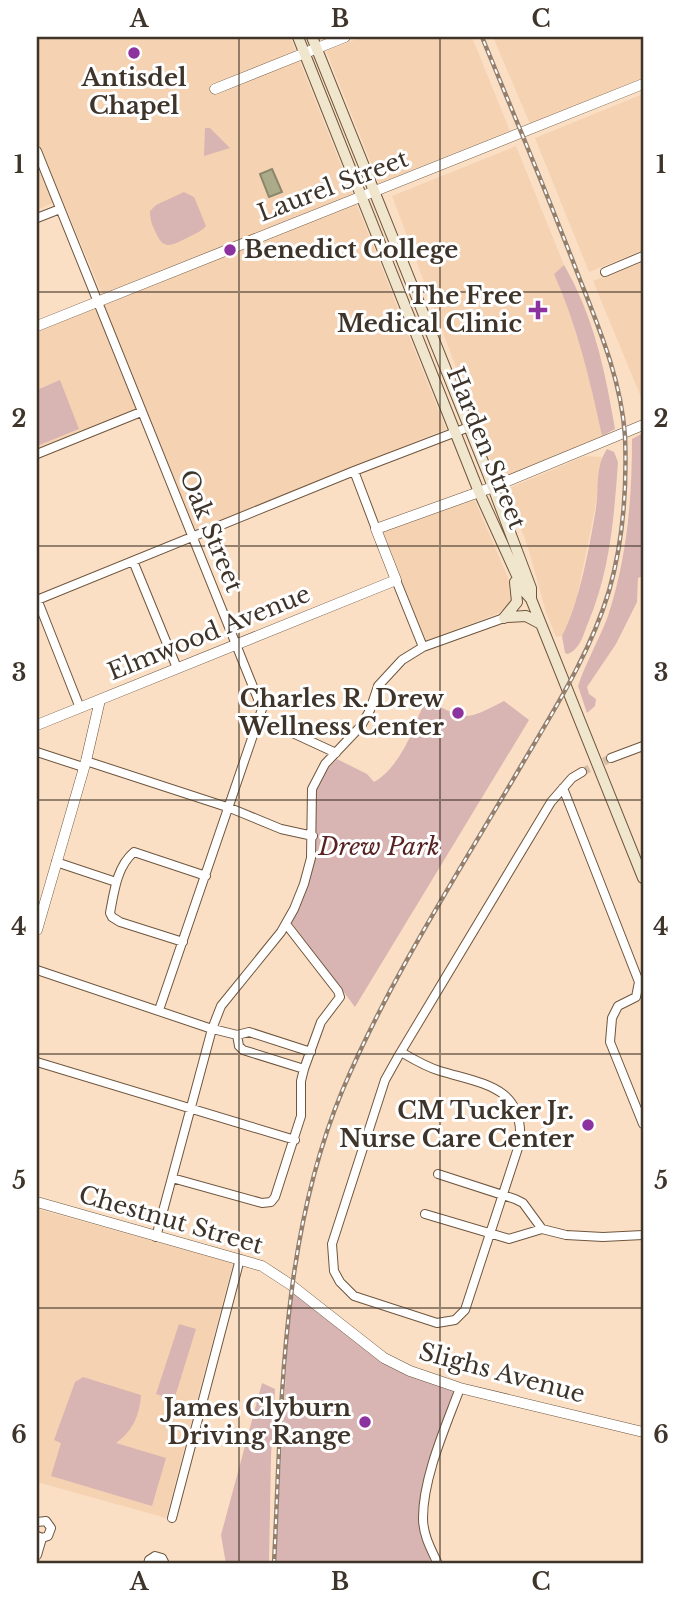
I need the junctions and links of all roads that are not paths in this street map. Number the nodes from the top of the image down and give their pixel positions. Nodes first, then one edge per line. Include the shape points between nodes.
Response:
1 (298, 37) edge
2 (312, 37) edge
3 (345, 37) edge
4 (316, 48) junction
5 (305, 53) junction
6 (643, 84) edge
7 (215, 89) dead end
8 (37, 151) edge
9 (374, 192) junction
10 (363, 195) junction
11 (60, 209) junction
12 (37, 218) edge
13 (643, 256) edge
14 (605, 272) dead end
15 (99, 302) junction
16 (37, 326) edge
17 (141, 412) junction
18 (643, 425) edge
19 (469, 427) junction
20 (455, 432) junction
21 (37, 454) edge
22 (354, 471) junction
23 (493, 487) junction
24 (479, 492) junction
25 (376, 529) junction
26 (192, 537) junction
27 (133, 561) junction
28 (510, 562) junction
29 (396, 580) junction
30 (37, 599) edge
31 (531, 599) junction
32 (504, 618) junction
33 (541, 625) junction
34 (237, 644) junction
35 (423, 647) junction
36 (177, 668) junction
37 (100, 699) junction
38 (80, 708) junction
39 (260, 722) junction
40 (37, 725) edge
41 (643, 746) edge
42 (37, 752) edge
43 (336, 753) junction
44 (611, 758) tunnel mouth
45 (85, 764) junction
46 (582, 772) tunnel mouth
47 (563, 788) junction
48 (230, 808) junction
49 (313, 836) junction
50 (56, 862) junction
51 (206, 876) junction
52 (643, 878) edge
53 (116, 882) junction
54 (286, 924) junction
55 (37, 930) edge
56 (183, 942) junction
57 (37, 970) edge
58 (159, 1010) junction
59 (212, 1029) junction
60 (237, 1035) junction
61 (311, 1052) junction
62 (401, 1052) junction
63 (37, 1062) edge
64 (304, 1069) junction
65 (191, 1108) junction
66 (643, 1124) edge
67 (295, 1140) junction
68 (438, 1174) dead end
69 (172, 1178) junction
70 (503, 1195) junction
71 (37, 1202) edge
72 (425, 1214) dead end
73 (542, 1229) junction
74 (490, 1235) junction
75 (643, 1235) edge
76 (156, 1237) junction
77 (240, 1259) junction
78 (291, 1285) joint
79 (460, 1388) junction
80 (643, 1432) edge
81 (172, 1518) dead end
82 (37, 1522) edge
83 (39, 1537) edge
84 (37, 1555) edge
85 (148, 1564) edge
86 (165, 1564) edge
87 (438, 1564) edge

1 - 5 main road, Harden Street
2 - 4 main road, Harden Street
3 - 4 street
4 - 5 street
4 - 9 main road, Harden Street
5 - 7 street
5 - 10 main road, Harden Street
6 - 9 street, Laurel Street
8 - 11 street, Oak Street
9 - 10 street, Laurel Street
9 - 19 main road, Harden Street
10 - 15 street, Laurel Street
10 - 20 main road, Harden Street
11 - 12 street
11 - 15 street, Oak Street
13 - 14 street
15 - 16 street, Laurel Street
15 - 17 street, Oak Street
17 - 21 street
17 - 26 street, Oak Street
18 - 23 street
19 - 20 street
19 - 23 main road, Harden Street
20 - 22 street
20 - 24 main road, Harden Street
22 - 25 street
22 - 26 street
23 - 24 street
23 - 31 main road, Harden Street via 531,588
24 - 25 street
24 - 28 main road, Harden Street
25 - 29 street
26 - 27 street
26 - 34 street, Oak Street
27 - 30 street
27 - 36 street
28 - 31 main road, Harden Street
28 - 32 main road via 518,599
29 - 34 street, Elmwood Avenue
29 - 35 street
30 - 38 street
31 - 33 main road, Harden Street
32 - 33 main road via 526,616
32 - 35 street
33 - 52 main road, Harden Street
34 - 36 street, Elmwood Avenue
34 - 39 street, Oak Street via 262,709
35 - 43 street via 387,673 361,726
36 - 37 street, Elmwood Avenue
37 - 38 street, Elmwood Avenue
37 - 45 street
38 - 40 street, Elmwood Avenue
39 - 43 street
39 - 48 street, Oak Street
41 - 44 street
42 - 45 street
43 - 49 street via 312,789
45 - 48 street
45 - 50 street
46 - 47 street
47 - 62 street
47 - 66 street via 639,982 636,997 618,1006 612,1018 610,1042
48 - 49 street via 281,829
48 - 51 street, Oak Street
49 - 54 street via 304,884
50 - 53 street
50 - 55 street
51 - 53 street via 134,852
51 - 56 street, Oak Street
53 - 56 street via 112,917
54 - 59 street via 221,1006
54 - 61 street via 340,997 320,1022
56 - 58 street, Oak Street
57 - 58 street
58 - 59 street
59 - 60 street
59 - 65 street
60 - 61 street via 248,1032
60 - 64 street via 243,1050
61 - 64 street
62 - 70 street via 438,1070 479,1081 510,1099 519,1112 520,1142
62 - 74 street via 384,1080 332,1244 334,1271 354,1296 437,1323 455,1320 465,1310
63 - 65 street
64 - 67 street
65 - 67 street
65 - 69 street
67 - 69 street via 271,1202
68 - 70 street
69 - 76 street
70 - 73 street via 523,1203
70 - 74 street
71 - 76 street, Chestnut Street
72 - 74 street
73 - 74 street via 509,1239
73 - 75 street via 566,1235
76 - 77 street, Chestnut Street
77 - 78 street, Chestnut Street via 262,1266
77 - 81 street
78 - 79 street, Slighs Avenue via 384,1358
79 - 80 street, Slighs Avenue
79 - 87 street via 434,1457 423,1517 426,1539
82 - 83 street via 44,1520 50,1526 50,1534
83 - 84 street
85 - 86 street via 158,1556

